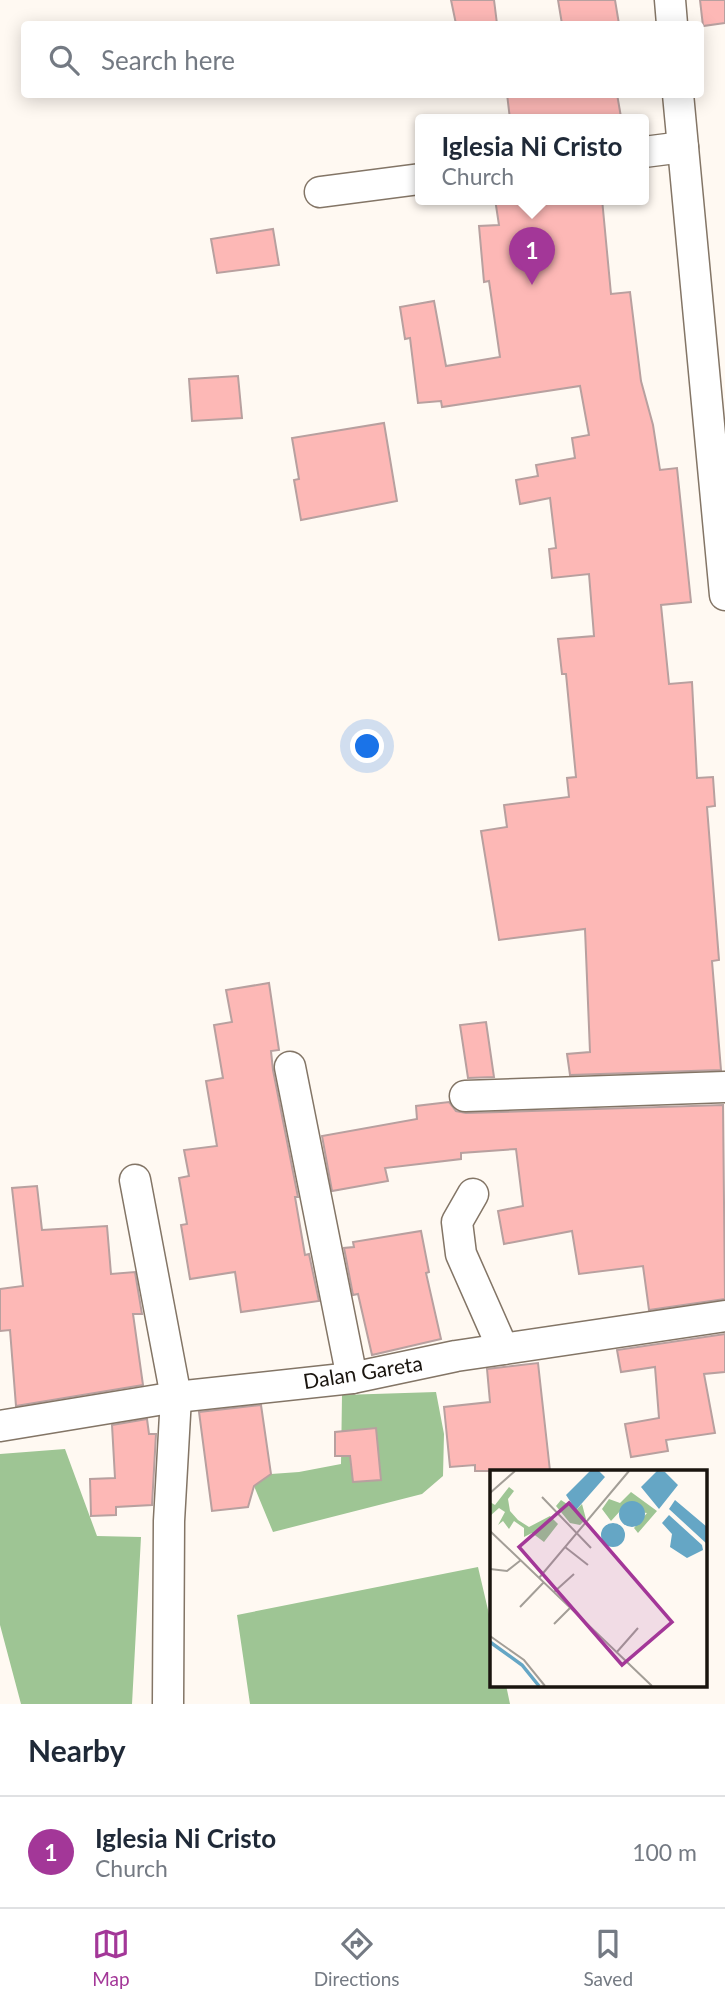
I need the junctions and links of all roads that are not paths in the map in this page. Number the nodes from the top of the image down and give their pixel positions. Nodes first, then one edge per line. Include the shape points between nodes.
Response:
1 (670, 0) edge
2 (672, 21) edge
3 (678, 98) edge
4 (683, 147) junction
5 (649, 151) edge
6 (415, 180) edge
7 (320, 192) dead end
8 (725, 595) edge
9 (290, 1067) dead end
10 (725, 1087) edge
11 (465, 1097) dead end
12 (135, 1180) dead end
13 (473, 1194) dead end
14 (725, 1317) edge
15 (503, 1349) junction
16 (352, 1378) junction
17 (176, 1397) junction
18 (0, 1426) edge
19 (168, 1704) edge

1 - 2 street
3 - 4 street
4 - 5 street
4 - 8 street
6 - 7 street
9 - 16 street
10 - 11 street
12 - 17 street
13 - 15 street via 457,1222 461,1254
14 - 15 street, Dalan Gareta
15 - 16 street, Dalan Gareta
16 - 17 street, Dalan Gareta
17 - 18 street, Dalan Gareta
17 - 19 street

